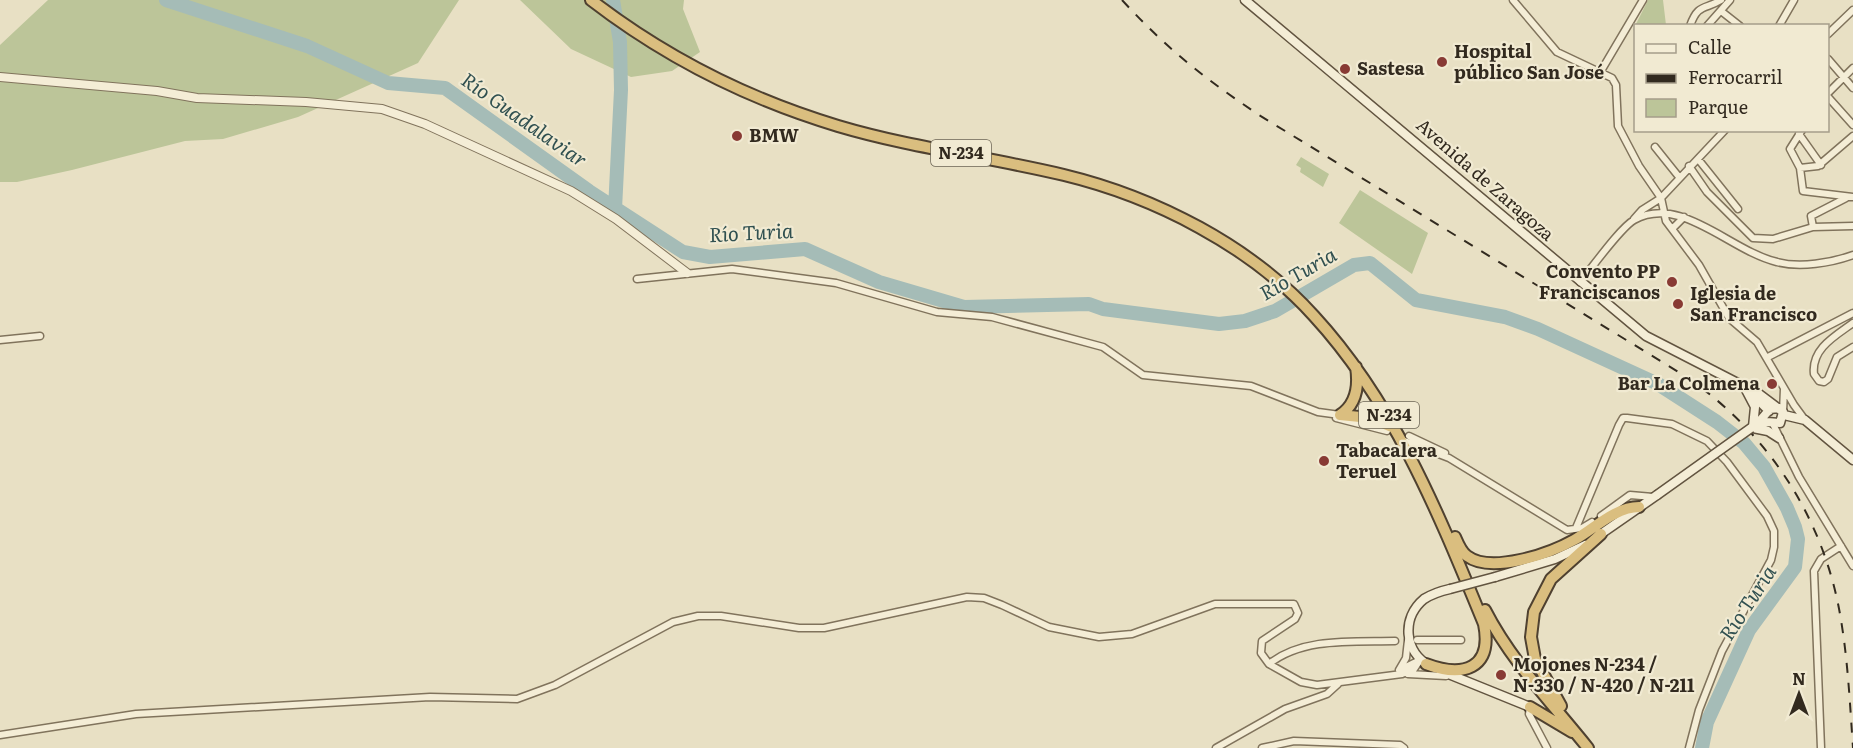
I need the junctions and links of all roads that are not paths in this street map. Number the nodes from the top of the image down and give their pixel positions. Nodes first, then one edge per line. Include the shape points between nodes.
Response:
1 (1245, 0) edge
2 (1513, 0) edge
3 (1643, 0) edge
4 (1721, 0) edge
5 (1730, 0) edge
6 (1794, 0) edge
7 (595, 3) edge
8 (1853, 10) edge
9 (1721, 11) junction
10 (1691, 24) edge
11 (1709, 24) edge
12 (1737, 24) edge
13 (1780, 24) edge
14 (1829, 32) edge
15 (1829, 61) edge
16 (1853, 68) edge
17 (1601, 71) junction
18 (0, 77) edge
19 (1843, 77) junction
20 (1853, 88) edge
21 (1829, 93) edge
22 (1830, 106) edge
23 (1853, 125) edge
24 (1723, 132) edge
25 (1801, 132) edge
26 (1853, 136) edge
27 (1655, 147) dead end
28 (1698, 159) junction
29 (1821, 165) junction
30 (1689, 166) junction
31 (1800, 168) junction
32 (1679, 177) junction
33 (1661, 198) junction
34 (1850, 198) edge
35 (1738, 209) dead end
36 (1664, 212) junction
37 (1684, 217) junction
38 (1632, 221) junction
39 (1853, 226) edge
40 (1813, 227) junction
41 (1672, 230) junction
42 (1853, 255) edge
43 (687, 273) junction
44 (637, 279) dead end
45 (1580, 282) junction
46 (1853, 313) edge
47 (1853, 323) edge
48 (40, 336) dead end
49 (0, 340) edge
50 (1853, 347) edge
51 (1768, 357) junction
52 (1356, 367) junction
53 (1745, 388) junction
54 (1784, 388) junction
55 (1782, 412) junction
56 (1335, 415) junction
57 (1772, 419) junction
58 (1806, 420) junction
59 (1752, 428) junction
60 (1399, 435) junction
61 (1779, 438) junction
62 (1853, 460) edge
63 (1415, 466) junction
64 (1655, 496) junction
65 (1639, 507) junction
66 (1576, 528) junction
67 (1601, 534) junction
68 (1841, 546) junction
69 (1458, 562) junction
70 (1853, 566) edge
71 (1408, 637) junction
72 (1417, 640) dead end
73 (1461, 640) dead end
74 (1395, 641) dead end
75 (1423, 662) junction
76 (1269, 664) junction
77 (1398, 673) junction
78 (1457, 678) junction
79 (1338, 684) junction
80 (1530, 707) junction
81 (1564, 718) junction
82 (0, 735) edge
83 (1577, 735) junction
84 (1386, 746) edge
85 (1216, 748) edge
86 (1262, 748) edge
87 (1404, 748) edge
88 (1547, 748) edge
89 (1588, 748) edge
90 (1689, 748) edge
91 (1821, 748) edge

1 - 45 main road, Avenida de Zaragoza
2 - 17 street via 1557,52
3 - 17 street
4 - 10 street via 1701,7
5 - 9 street
6 - 13 street
7 - 52 highway, N-234 via 697,70 788,110 892,140 1056,173 1124,193 1170,213 1220,240 1284,288 1313,314
8 - 14 street
9 - 11 street
9 - 12 street
15 - 19 street
16 - 19 street
17 - 33 street via 1616,85 1620,131
18 - 43 street via 196,98 382,109 426,124 571,191 616,219
19 - 20 street
19 - 21 street
22 - 23 street
24 - 28 street
25 - 29 street
25 - 31 street via 1790,149
26 - 29 street
27 - 32 street
28 - 30 street
28 - 35 street
29 - 31 street
30 - 32 street
30 - 40 street via 1707,192 1753,238 1773,239
31 - 34 street via 1803,191
32 - 33 street
33 - 36 street
33 - 38 street
34 - 40 street via 1811,216
36 - 37 street
36 - 38 street
36 - 41 street
37 - 41 street
37 - 42 street via 1735,246 1777,262 1835,261
38 - 45 street
39 - 40 street
41 - 51 street via 1699,265 1726,313
43 - 44 street
43 - 56 street via 732,269 836,283 937,312 992,317 1103,347 1143,375 1251,386
45 - 53 main road, Avenida de Zaragoza via 1654,342
46 - 51 street
47 - 50 street via 1815,357 1814,374 1819,381 1828,379 1837,357
48 - 49 street
51 - 54 street
52 - 56 highway via 1355,397 1347,410
52 - 60 highway, N-234
53 - 55 main road
53 - 57 main road
53 - 59 main road via 1755,403
54 - 55 street
54 - 58 street
55 - 57 main road
55 - 57 main road
55 - 58 main road
56 - 60 highway via 1380,421
57 - 59 main road
57 - 61 street
58 - 62 main road
59 - 61 main road
59 - 64 main road, bridge
60 - 63 highway, N-234
60 - 66 street via 1449,458 1556,525 1567,530
61 - 68 street
63 - 65 highway via 1464,555 1474,561 1496,564 1548,551 1574,540 1625,508
63 - 69 highway, N-234
64 - 65 main road
64 - 66 street via 1630,495 1587,526
65 - 67 main road
66 - 90 street via 1623,418 1672,424 1707,441 1772,525 1775,540 1771,560 1722,651
67 - 71 main road, bridge via 1555,560 1429,596 1411,618
67 - 81 highway via 1551,579 1533,620 1535,660 1561,705
68 - 70 street
68 - 91 street via 1821,559 1814,571
69 - 75 highway via 1484,624 1485,651 1479,662 1463,670 1445,670
69 - 81 highway, N-234 via 1495,629
71 - 75 main road via 1411,650
71 - 77 street via 1406,658
72 - 73 street
74 - 76 street via 1306,646 1278,656
75 - 77 street
75 - 78 main road
76 - 79 street via 1301,682 1317,686
76 - 82 street via 1261,653 1262,641 1295,619 1298,613 1294,604 1215,604 1132,634 1099,637 1049,627 984,598 967,597 824,628 698,616 673,622 555,685 517,699 430,697 136,714
77 - 78 street
77 - 79 street
78 - 80 main road
79 - 85 street via 1327,694 1285,709
80 - 83 highway
80 - 88 street via 1529,714
81 - 83 highway, N-234
83 - 89 highway, N-234
84 - 86 street via 1294,741
84 - 87 street

